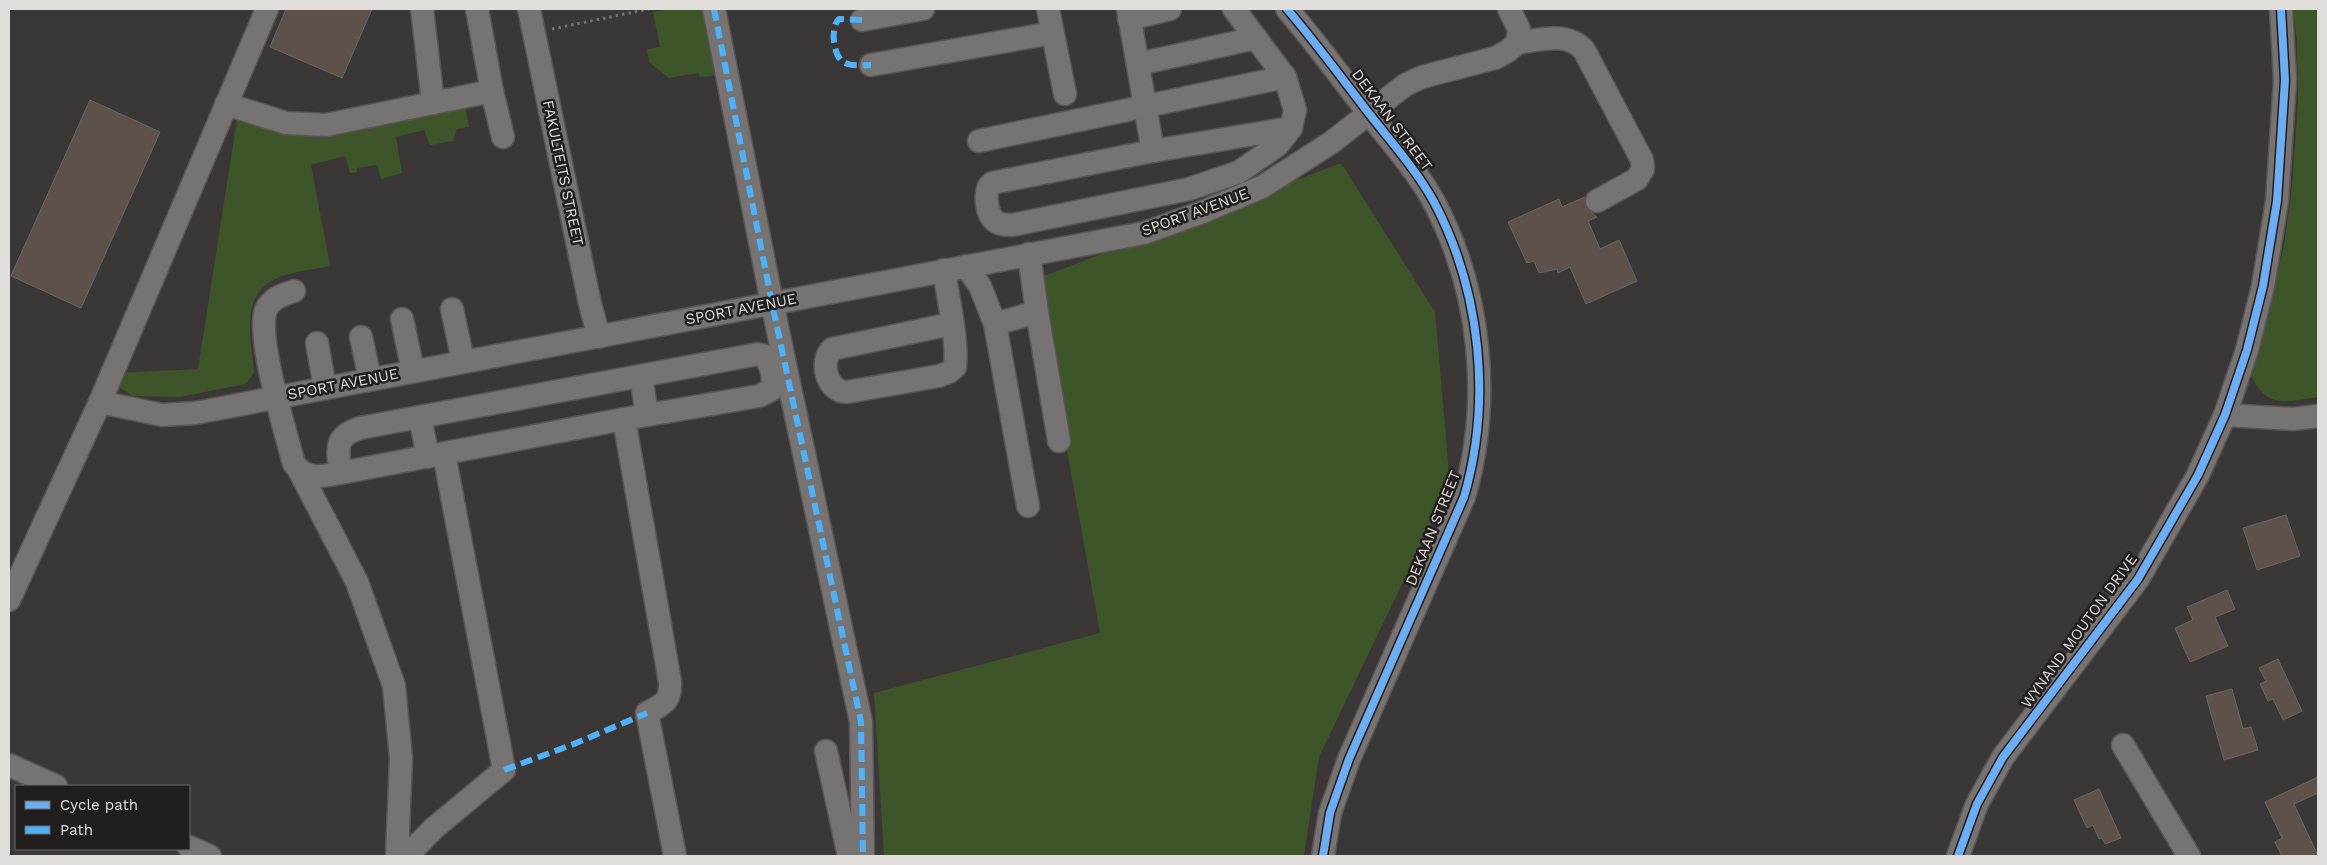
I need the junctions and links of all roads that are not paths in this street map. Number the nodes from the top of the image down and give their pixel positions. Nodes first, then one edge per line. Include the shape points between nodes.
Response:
1 (267, 9) edge
2 (422, 9) edge
3 (477, 9) edge
4 (529, 9) edge
5 (714, 9) edge
6 (923, 9) edge
7 (1048, 9) edge
8 (1170, 9) edge
9 (1234, 9) edge
10 (1287, 9) edge
11 (1509, 9) edge
12 (2281, 9) edge
13 (1128, 14) edge
14 (862, 20) dead end
15 (1052, 33) junction
16 (1256, 38) junction
17 (1516, 43) junction
18 (1138, 64) junction
19 (871, 65) dead end
20 (1286, 77) junction
21 (492, 92) junction
22 (1065, 94) dead end
23 (433, 103) junction
24 (226, 104) junction
25 (1145, 106) junction
26 (1369, 114) junction
27 (1291, 128) junction
28 (504, 137) dead end
29 (979, 141) dead end
30 (1153, 151) junction
31 (1597, 201) dead end
32 (1029, 254) junction
33 (966, 266) junction
34 (944, 270) junction
35 (294, 290) dead end
36 (772, 303) junction
37 (452, 309) dead end
38 (1037, 312) junction
39 (402, 319) dead end
40 (951, 324) junction
41 (995, 324) junction
42 (361, 337) dead end
43 (599, 337) junction
44 (316, 344) dead end
45 (463, 361) junction
46 (413, 371) junction
47 (641, 376) junction
48 (370, 379) junction
49 (325, 388) junction
50 (276, 397) junction
51 (100, 402) junction
52 (647, 415) junction
53 (2225, 415) junction
54 (2318, 416) edge
55 (420, 417) junction
56 (624, 419) junction
57 (1059, 441) dead end
58 (436, 456) junction
59 (300, 472) junction
60 (341, 473) junction
61 (1028, 506) dead end
62 (9, 600) edge
63 (2123, 744) dead end
64 (826, 751) dead end
65 (9, 764) edge
66 (54, 785) edge
67 (190, 847) edge
68 (210, 856) edge
69 (397, 856) edge
70 (407, 856) edge
71 (675, 856) edge
72 (849, 856) edge
73 (863, 856) edge
74 (1323, 856) edge
75 (1958, 856) edge
76 (2190, 856) edge

1 - 24 street
2 - 23 street
3 - 21 street
4 - 43 street, FAKULTEITS STREET
5 - 36 street
6 - 14 street
7 - 15 street
8 - 13 street
9 - 16 street
10 - 26 street, DEKAAN STREET
11 - 17 street via 1519,29
12 - 53 street, WYNAND MOUTON DRIVE via 2285,80 2277,200 2263,286 2247,350
13 - 18 street
15 - 19 street
15 - 22 street
16 - 18 street
16 - 20 street
17 - 26 street, SPORT AVENUE via 1508,52 1495,58 1406,84
17 - 31 street via 1566,38 1577,41 1642,160 1643,169 1637,179
18 - 25 street
20 - 25 street
20 - 27 street via 1295,110
21 - 23 street
21 - 28 street
23 - 24 street via 326,125 286,123
24 - 51 street
25 - 29 street
25 - 30 street
26 - 32 street, SPORT AVENUE via 1262,187 1209,209 1144,233
26 - 74 street, DEKAAN STREET via 1417,174 1434,202 1465,280 1478,349 1479,424 1473,466 1464,497 1348,759 1330,813
27 - 30 street
27 - 30 street via 1278,145 1239,172 1189,189 1012,225 1003,225 990,215 986,194 992,183
32 - 33 street, SPORT AVENUE
32 - 38 street
33 - 34 street, SPORT AVENUE
33 - 41 street via 980,286
34 - 36 street, SPORT AVENUE
34 - 40 street
35 - 50 street via 275,299 267,308 262,326
36 - 43 street, SPORT AVENUE
36 - 73 street via 862,722
37 - 45 street
38 - 41 street
38 - 57 street
39 - 46 street
40 - 40 street via 956,359 955,367 949,372 848,392 840,392 830,383 825,360 832,349
41 - 61 street
42 - 48 street
43 - 45 street, SPORT AVENUE
44 - 49 street
45 - 46 street, SPORT AVENUE
46 - 48 street, SPORT AVENUE
47 - 52 street
47 - 52 street via 758,354 765,356 770,364 773,385 765,394
47 - 55 street
48 - 49 street, SPORT AVENUE
49 - 50 street, SPORT AVENUE
50 - 51 street, SPORT AVENUE via 195,413 162,414
50 - 59 street via 294,464
51 - 62 street
52 - 56 street
53 - 54 street
53 - 75 street, WYNAND MOUTON DRIVE via 2198,475 2138,579 2003,757 1977,804
55 - 58 street
55 - 60 street via 347,432 337,450
56 - 58 street
56 - 71 street via 670,682 671,694 667,701 647,713
58 - 60 street
58 - 70 street via 504,770
59 - 60 street via 310,476
59 - 69 street via 357,582 394,686 401,758
63 - 76 street
64 - 72 street
65 - 66 street
67 - 68 street

